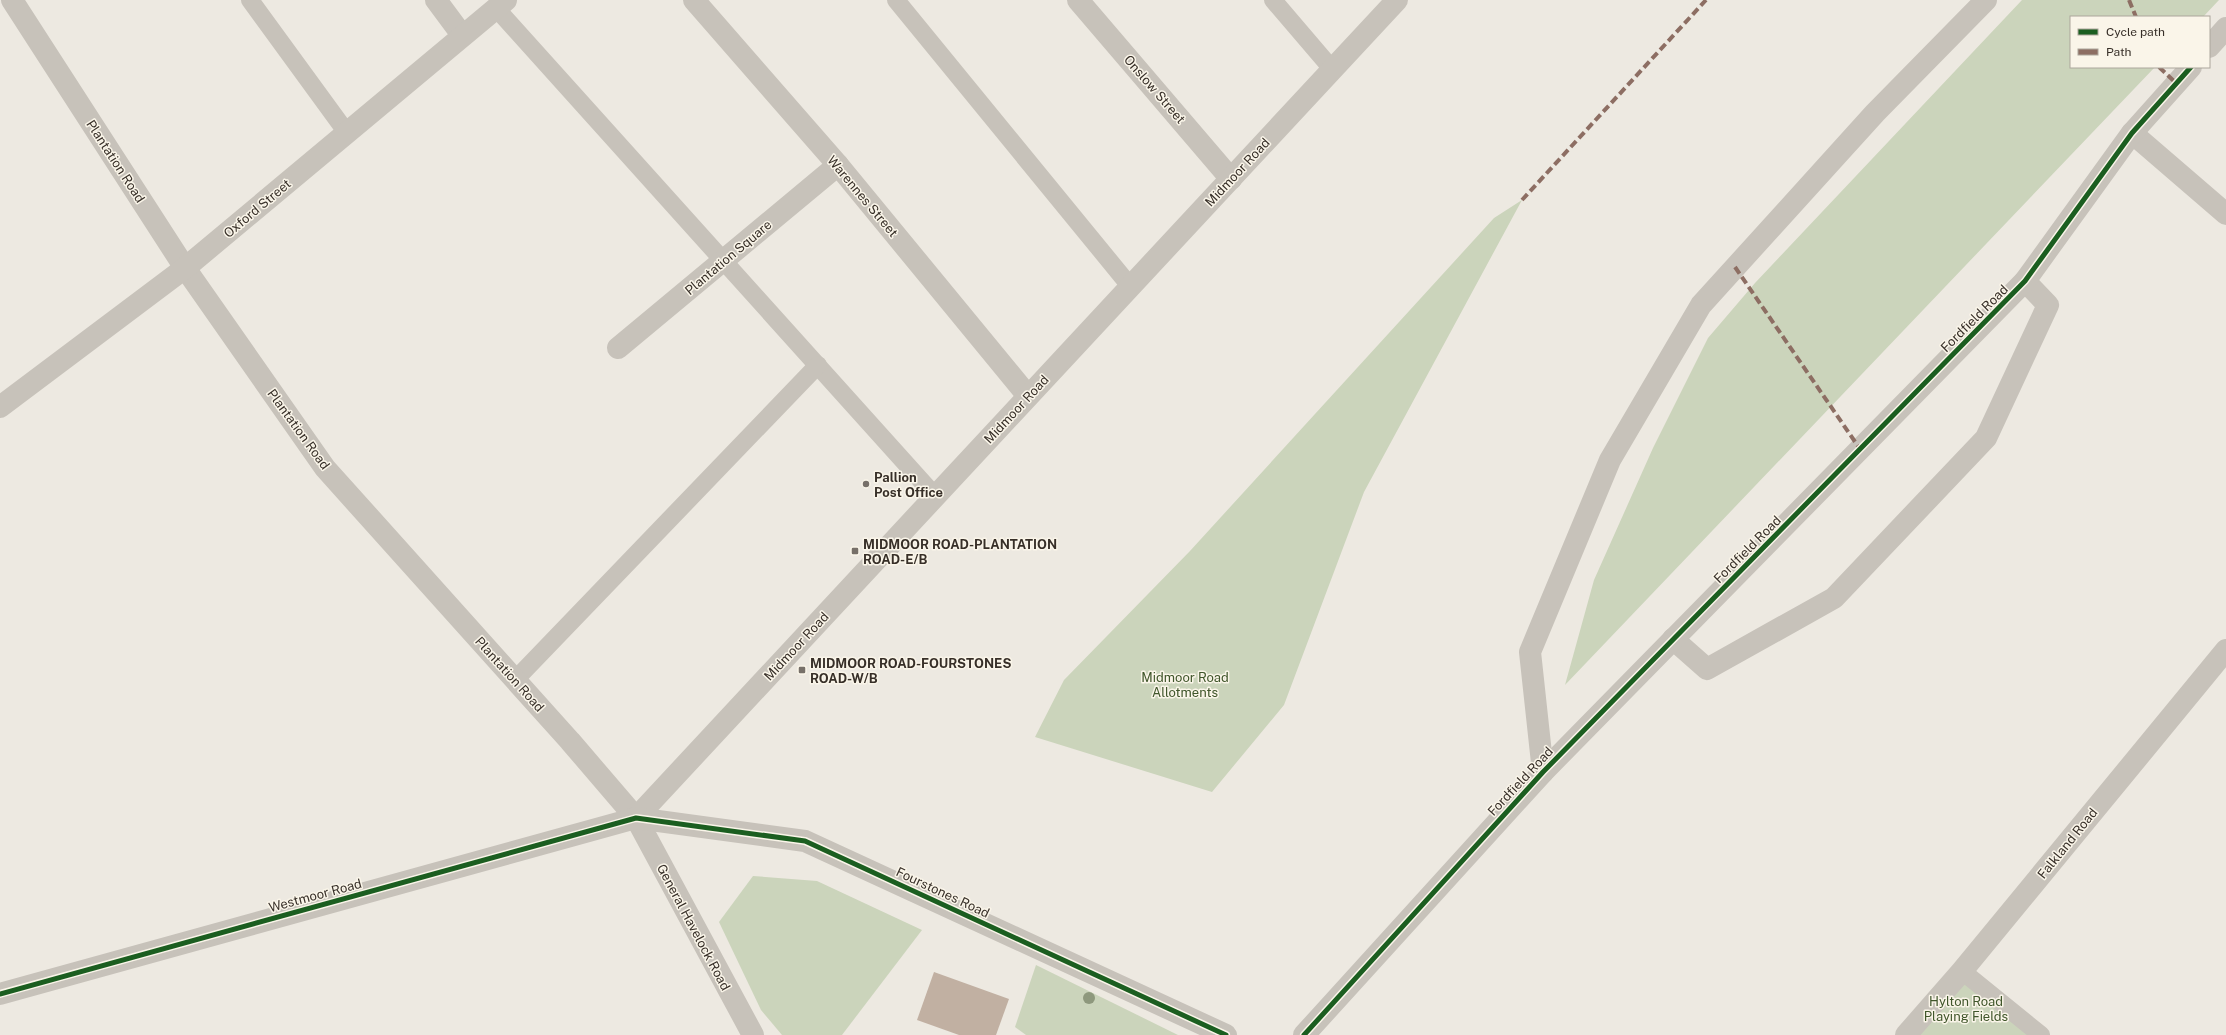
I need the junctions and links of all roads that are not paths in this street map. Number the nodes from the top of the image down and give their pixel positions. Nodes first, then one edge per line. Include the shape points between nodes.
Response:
1 (12, 0) edge
2 (250, 0) edge
3 (436, 0) edge
4 (694, 0) edge
5 (896, 0) edge
6 (1078, 0) edge
7 (1273, 0) edge
8 (1397, 0) edge
9 (1986, 0) edge
10 (501, 4) edge
11 (2226, 28) edge
12 (462, 35) junction
13 (2210, 46) edge
14 (2190, 68) edge
15 (1332, 69) junction
16 (347, 133) junction
17 (2132, 133) junction
18 (838, 165) junction
19 (1231, 179) junction
20 (2226, 214) edge
21 (723, 261) junction
22 (185, 268) junction
23 (2025, 281) junction
24 (1130, 286) junction
25 (618, 348) dead end
26 (818, 365) junction
27 (1028, 396) junction
28 (0, 407) edge
29 (935, 496) junction
30 (1673, 639) junction
31 (2226, 650) edge
32 (515, 680) junction
33 (1543, 772) junction
34 (636, 818) junction
35 (1962, 971) junction
36 (0, 994) edge
37 (752, 1035) edge
38 (1226, 1035) edge
39 (1304, 1035) edge
40 (1906, 1035) edge
41 (2041, 1035) edge

1 - 22 street, Plantation Road
2 - 16 lane
3 - 12 street
4 - 18 street, Warennes Street
5 - 24 lane
6 - 19 street, Onslow Street
7 - 15 lane
8 - 15 street, Midmoor Road
9 - 33 street, Fordfield Road via 1875,114 1701,305 1614,453 1530,652
10 - 12 street, Oxford Street
10 - 21 lane
11 - 13 street
12 - 16 street, Oxford Street
14 - 17 street, Fordfield Road
15 - 19 street, Midmoor Road
16 - 22 street, Oxford Street
17 - 20 street
17 - 23 street, Fordfield Road
18 - 21 street, Plantation Square
18 - 27 street, Warennes Street
19 - 24 street, Midmoor Road
21 - 25 street, Plantation Square
21 - 26 lane
22 - 28 street, Oxford Street
22 - 32 street, Plantation Road via 325,468
23 - 30 street, Fordfield Road
23 - 30 street via 2048,306 1986,438 1834,598 1707,669
24 - 27 street, Midmoor Road
26 - 29 lane
26 - 32 lane
27 - 29 street, Midmoor Road
29 - 34 street, Midmoor Road
30 - 33 street, Fordfield Road
31 - 35 street, Falkland Road
32 - 34 street, Plantation Road
33 - 39 street, Fordfield Road
34 - 36 street, Westmoor Road
34 - 37 street, General Havelock Road
34 - 38 street, Fourstones Road via 806,841
35 - 40 street, Falkland Road
35 - 41 lane

